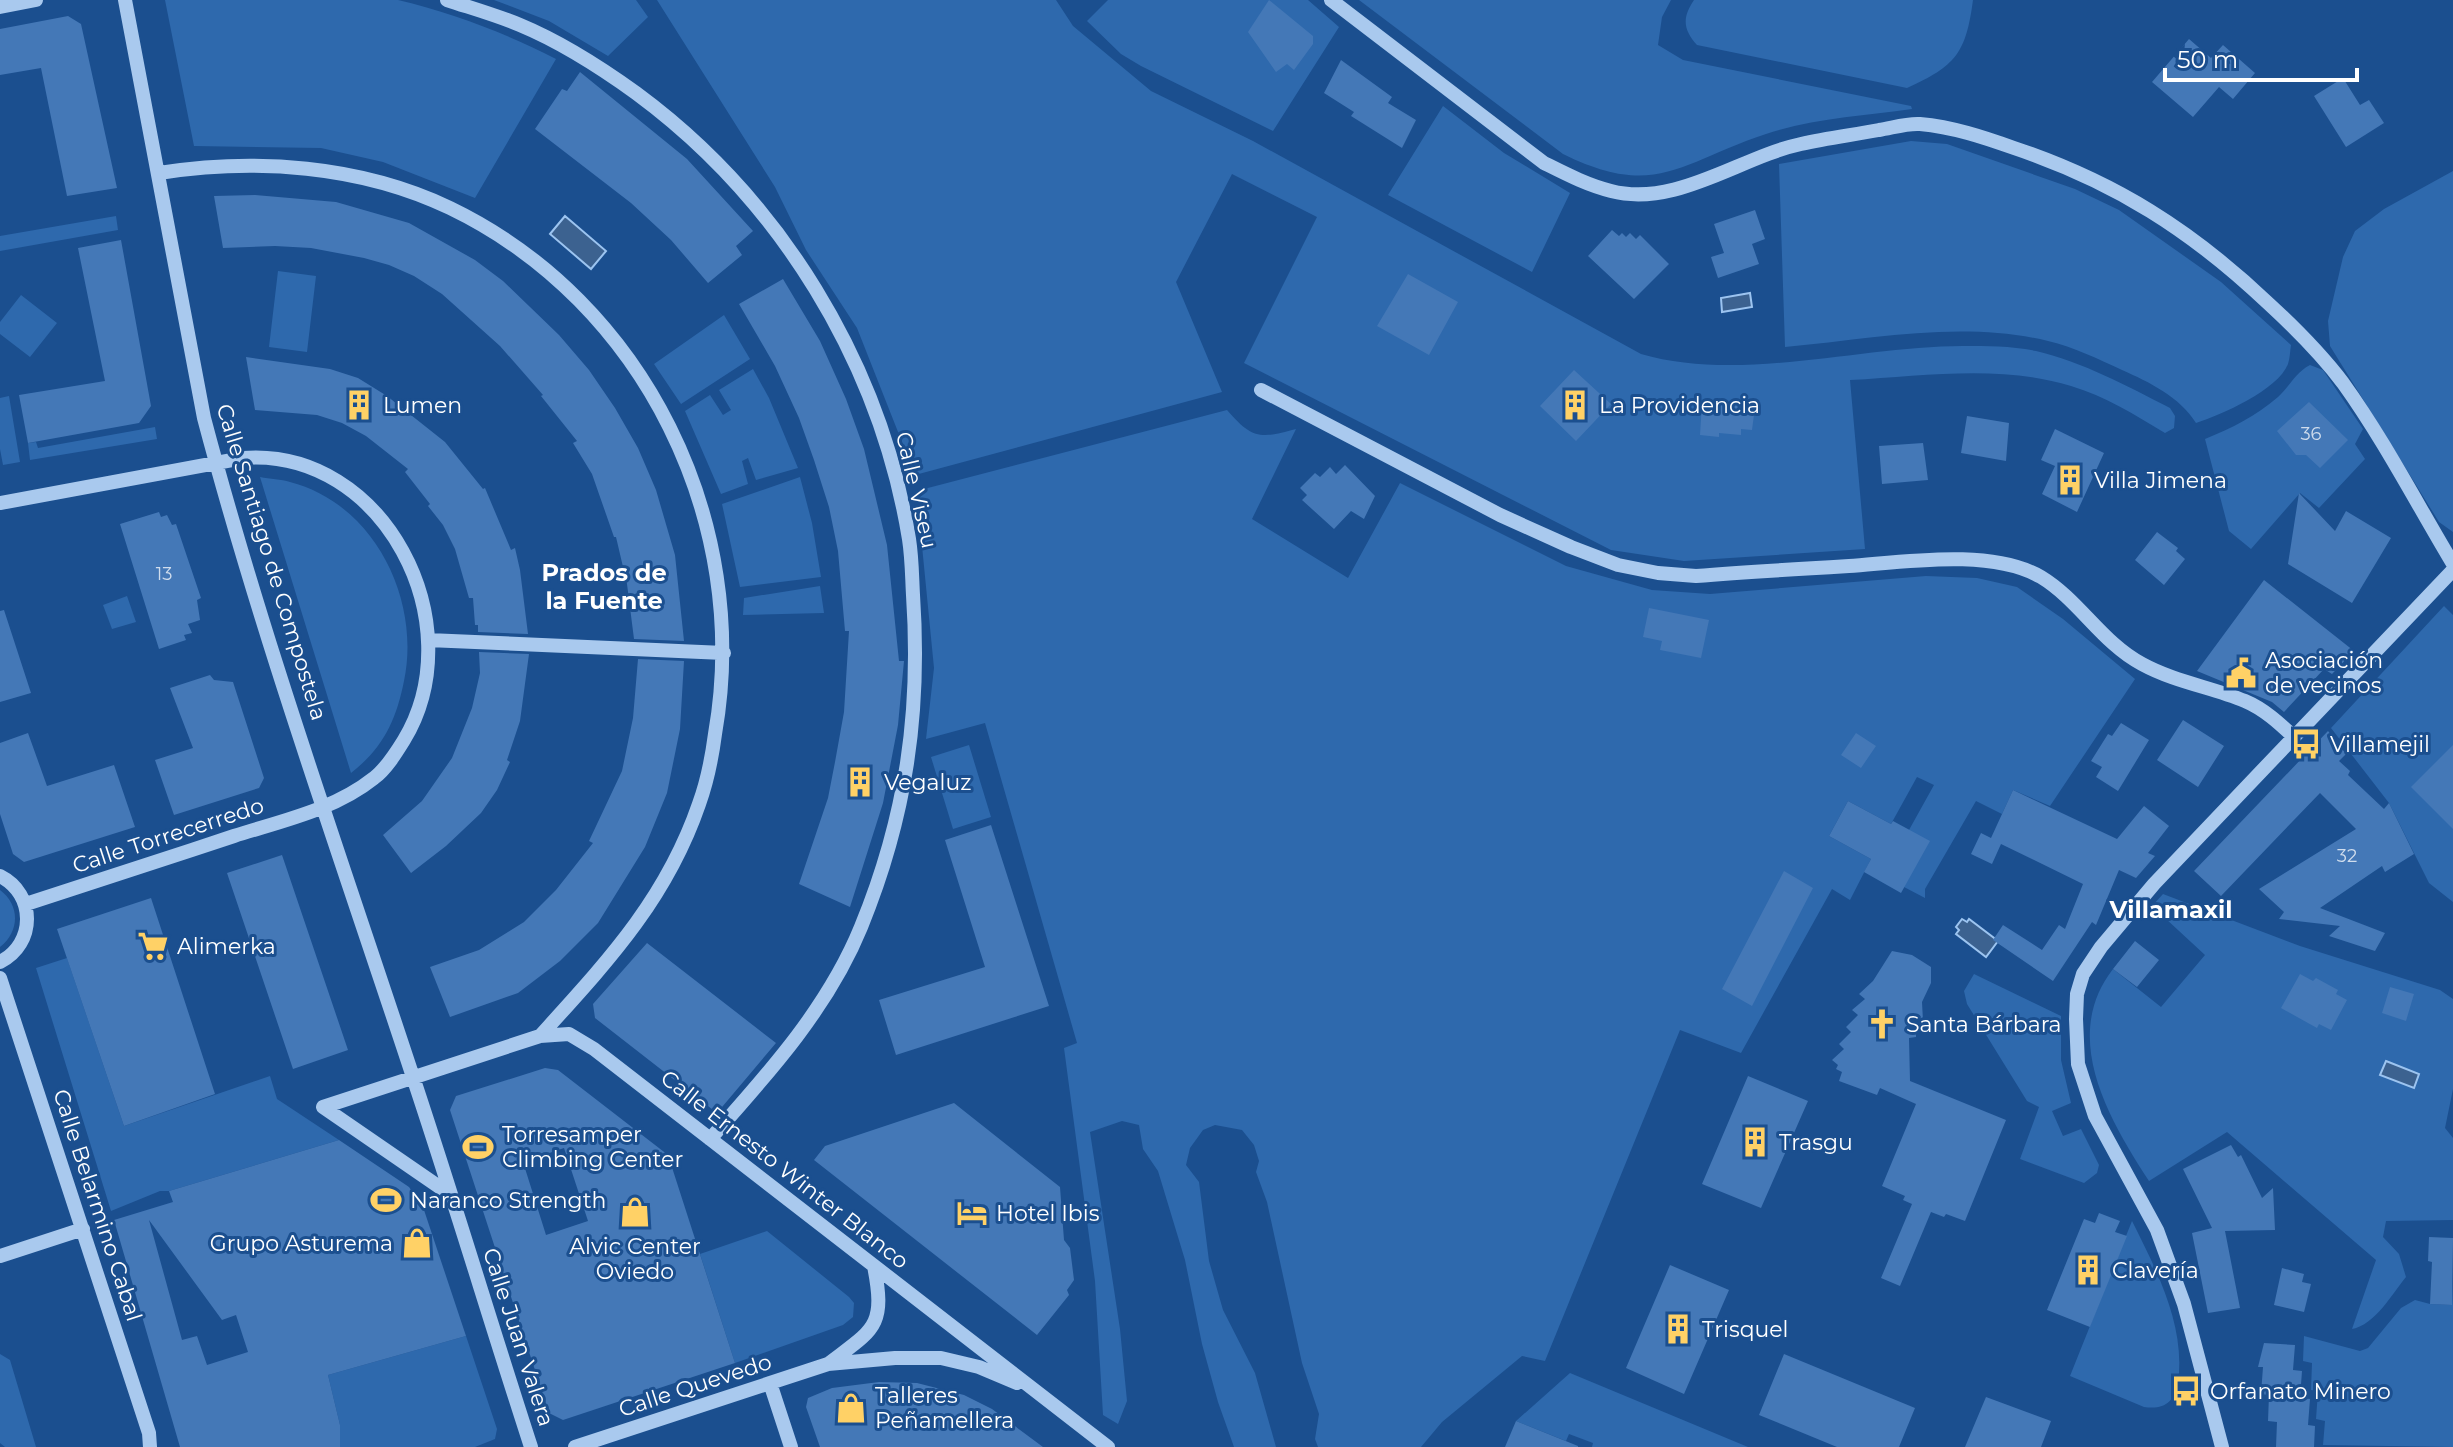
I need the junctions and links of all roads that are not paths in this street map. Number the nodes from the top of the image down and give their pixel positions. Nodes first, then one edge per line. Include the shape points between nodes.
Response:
1 (36, 0) edge
2 (125, 0) edge
3 (447, 0) edge
4 (1331, 0) edge
5 (0, 7) edge
6 (159, 173) junction
7 (1261, 390) dead end
8 (216, 463) junction
9 (0, 503) edge
10 (2453, 567) edge
11 (428, 640) junction
12 (724, 653) junction
13 (2294, 737) junction
14 (323, 807) junction
15 (0, 876) edge
16 (26, 904) junction
17 (0, 962) edge
18 (0, 978) edge
19 (540, 1036) junction
20 (414, 1078) junction
21 (710, 1139) junction
22 (451, 1196) junction
23 (83, 1229) junction
24 (0, 1256) edge
25 (874, 1266) junction
26 (828, 1364) junction
27 (770, 1383) junction
28 (1039, 1393) junction
29 (1105, 1445) edge
30 (150, 1447) edge
31 (531, 1447) edge
32 (575, 1447) edge
33 (791, 1447) edge
34 (2222, 1447) edge

1 - 5 street
2 - 6 street, Calle Santiago de Compostela
3 - 21 street, Calle Viseu via 522,26 607,72 731,176 803,268 834,320 863,382 898,489 909,541 917,655 914,727 898,813 860,930 826,994 780,1059
4 - 10 street via 1544,163 1613,192 1641,195 1681,188 1771,152 1916,124 1955,129 2052,161 2130,197 2237,273 2313,347 2360,409
6 - 8 street, Calle Santiago de Compostela
6 - 12 street via 271,166 380,182 480,224 568,288 629,359 686,459 717,566
7 - 13 street via 1500,515 1618,565 1696,576 1953,559 2012,567 2040,577 2114,647 2141,664 2246,702
8 - 9 street, Calle Torrecerredo
8 - 11 street, Calle Torrecerredo via 268,456 301,463 331,476 357,496 383,521 404,554 419,588
8 - 14 street, Calle Santiago de Compostela
10 - 13 street
11 - 12 street
11 - 14 street, Calle Torrecerredo via 430,657 416,721 397,752 374,778
12 - 19 street via 713,751 700,802 676,860 645,914
13 - 34 street via 2136,904 2083,974 2077,994 2078,1064 2095,1116 2157,1230 2184,1304
14 - 16 street, Calle Torrecerredo
14 - 20 street, Calle Santiago de Compostela
15 - 16 street via 20,891
16 - 17 street via 26,934
18 - 23 street, Calle Belarmino Cabal
19 - 20 street, Calle Ernesto Winter Blanco
19 - 21 street, Calle Ernesto Winter Blanco via 569,1034 583,1041
20 - 22 street, Calle Juan Valera
20 - 22 street via 323,1107
21 - 25 street, Calle Ernesto Winter Blanco
22 - 31 street, Calle Juan Valera
23 - 24 street
23 - 30 street, Calle Belarmino Cabal
25 - 26 street, Calle Quevedo via 879,1311 875,1325
25 - 28 street, Calle Ernesto Winter Blanco
26 - 27 street, Calle Quevedo
26 - 28 street, Calle Quevedo via 941,1358 979,1367
27 - 32 street, Calle Quevedo
27 - 33 street
28 - 29 street, Calle Ernesto Winter Blanco

